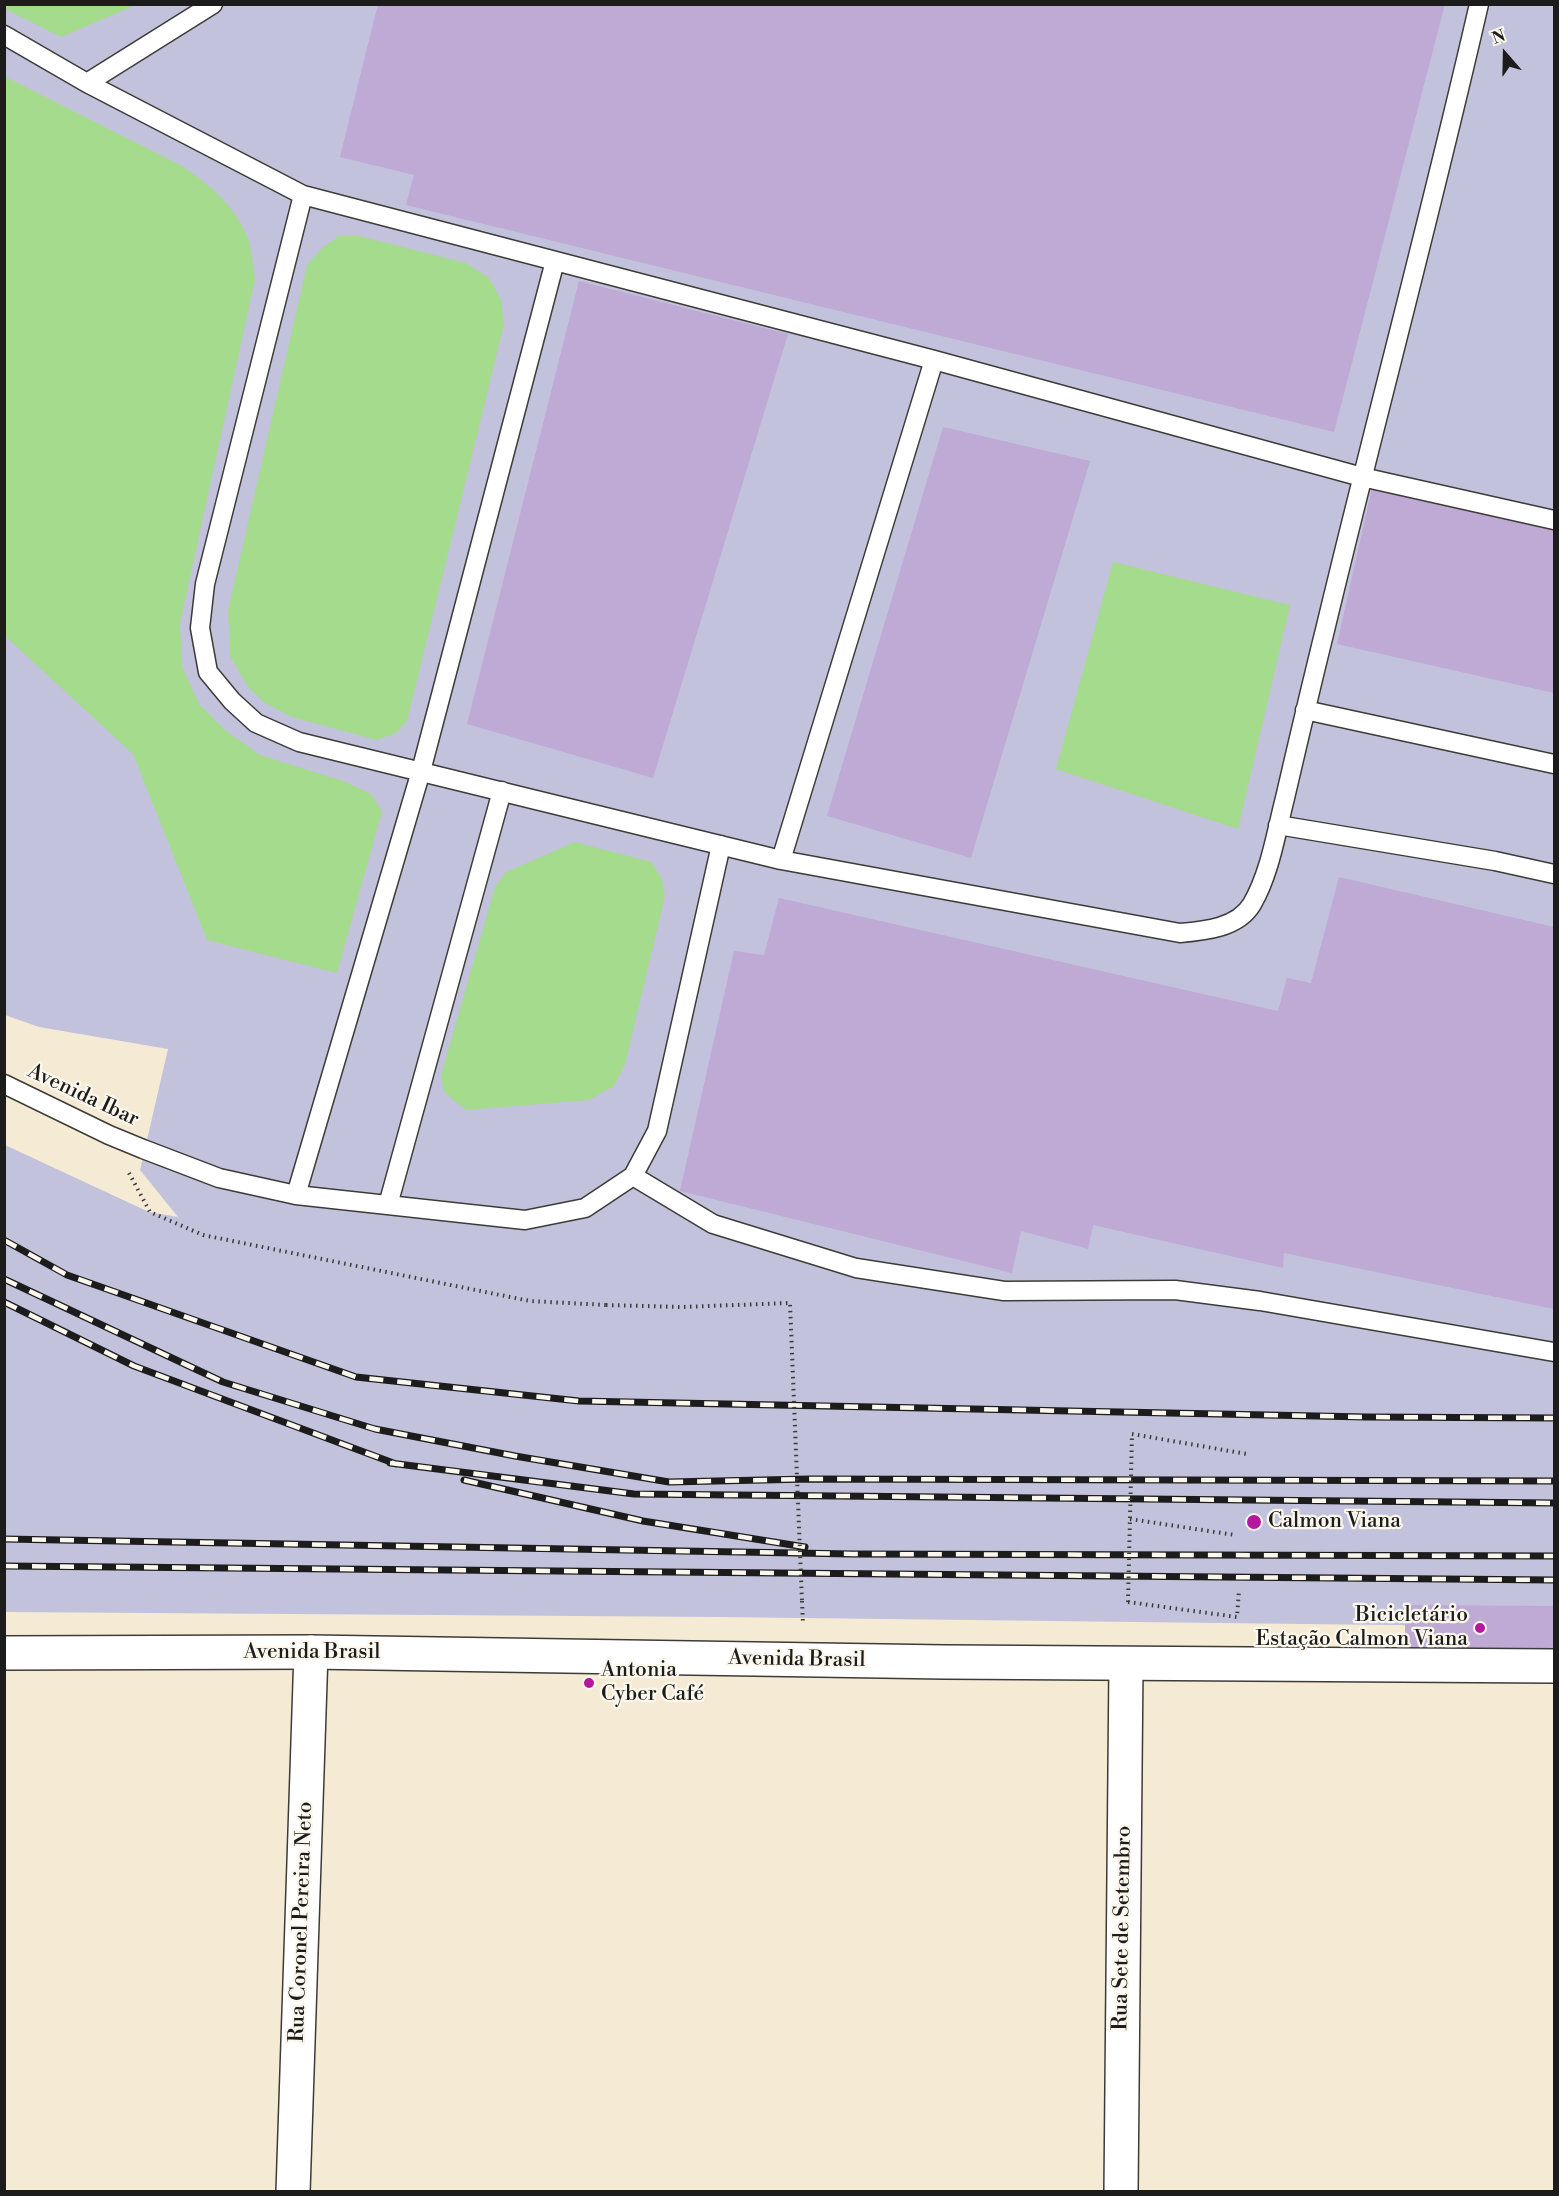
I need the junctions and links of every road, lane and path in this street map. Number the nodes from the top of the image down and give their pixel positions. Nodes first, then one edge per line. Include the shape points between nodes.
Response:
1 (213, 4) edge
2 (1479, 4) edge
3 (4, 35) edge
4 (87, 83) junction
5 (303, 195) junction
6 (555, 261) junction
7 (934, 360) junction
8 (1362, 477) junction
9 (1554, 520) edge
10 (1305, 710) junction
11 (1554, 764) edge
12 (422, 771) junction
13 (502, 791) junction
14 (1278, 825) junction
15 (721, 845) junction
16 (781, 860) junction
17 (1554, 874) edge
18 (4, 1084) edge
19 (109, 1136) junction
20 (633, 1176) junction
21 (296, 1195) junction
22 (388, 1205) junction
23 (1554, 1352) edge
24 (1247, 1455) dead end
25 (1130, 1519) junction
26 (1235, 1535) dead end
27 (1239, 1590) dead end
28 (802, 1601) dead end
29 (311, 1652) junction
30 (4, 1653) edge
31 (1126, 1664) junction
32 (1554, 1666) edge
33 (293, 2192) edge
34 (1121, 2192) edge

1 - 4 lane
2 - 8 lane
3 - 4 lane
4 - 5 lane
5 - 6 lane
5 - 12 lane via 205,584 200,628 208,672 256,723 298,742
6 - 7 lane
6 - 12 lane
7 - 8 lane
7 - 16 lane
8 - 9 lane
8 - 10 lane
10 - 11 lane
10 - 14 lane
12 - 13 lane
12 - 21 lane
13 - 15 lane
13 - 22 lane
14 - 16 lane via 1262,884 1250,907 1222,927 1180,933
14 - 17 lane
15 - 16 lane
15 - 20 lane via 657,1131
18 - 19 lane, Avenida Ibar
19 - 21 lane, Avenida Ibar via 219,1178
19 - 28 path, bridge via 150,1212 203,1235 530,1301 681,1307 790,1303
20 - 22 lane, Avenida Ibar via 585,1208 525,1220
20 - 23 lane via 713,1224 856,1268 1004,1291 1175,1290
21 - 22 lane, Avenida Ibar
24 - 25 path, bridge via 1132,1434
25 - 26 path
25 - 27 path, bridge via 1128,1602 1237,1617
29 - 30 main road, Avenida Brasil
29 - 31 main road, Avenida Brasil
29 - 33 main road, Rua Coronel Pereira Neto
31 - 32 main road, Avenida Brasil
31 - 34 main road, Rua Sete de Setembro

